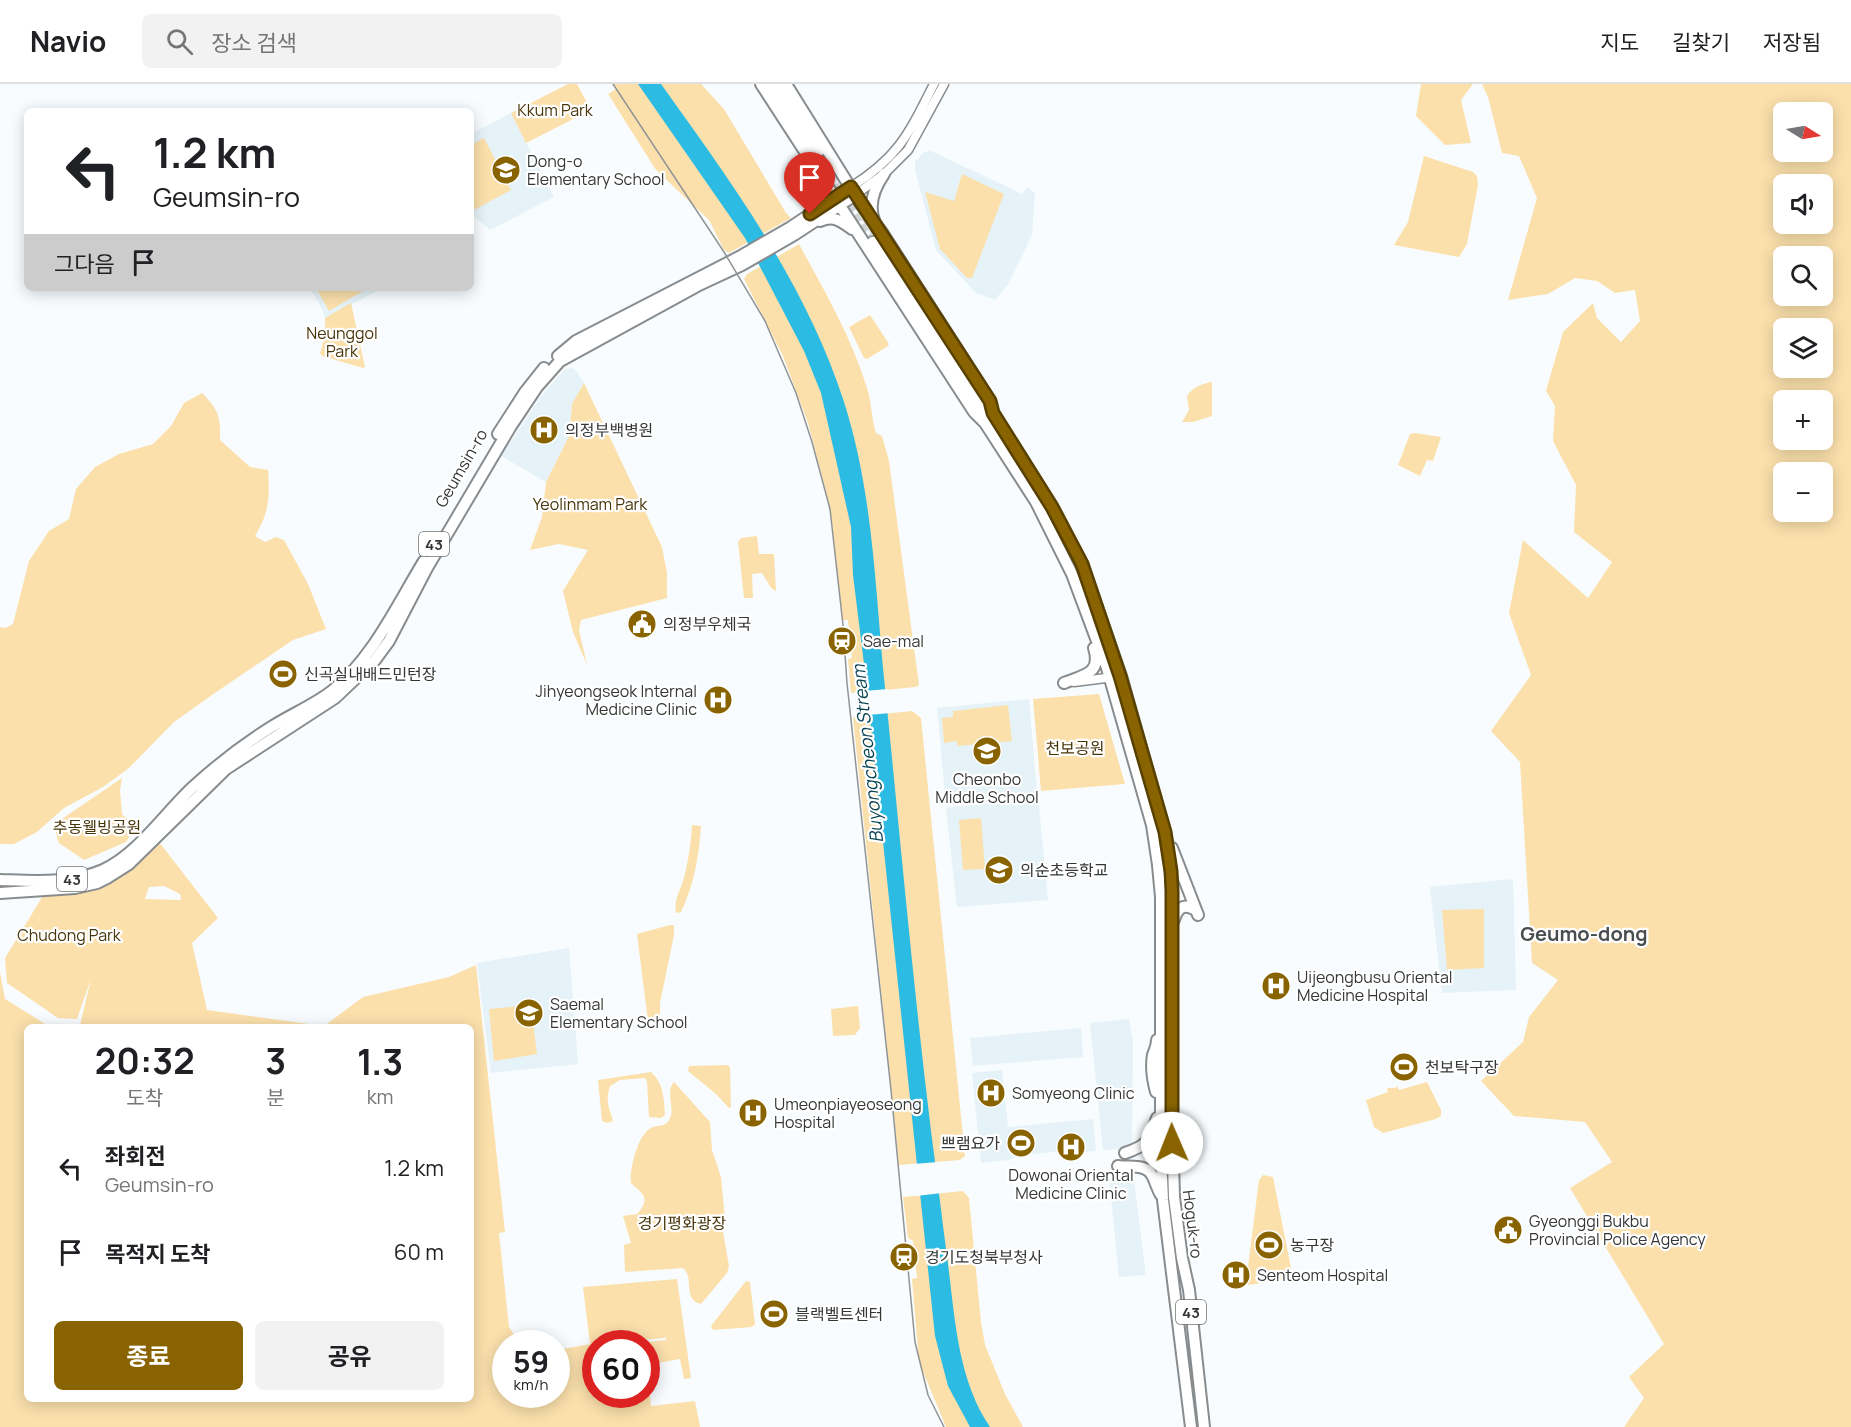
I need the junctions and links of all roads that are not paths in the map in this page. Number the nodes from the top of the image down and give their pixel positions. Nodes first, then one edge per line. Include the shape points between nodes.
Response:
1 (761, 84) edge
2 (769, 84) edge
3 (777, 84) edge
4 (786, 84) edge
5 (934, 84) edge
6 (944, 84) edge
7 (818, 153) junction
8 (885, 174) junction
9 (853, 191) junction
10 (838, 201) junction
11 (796, 230) junction
12 (857, 232) junction
13 (875, 237) junction
14 (740, 261) junction
15 (1085, 607) junction
16 (1115, 677) junction
17 (1064, 683) joint
18 (1165, 832) junction
19 (1157, 852) junction
20 (0, 880) edge
21 (1172, 884) junction
22 (0, 892) edge
23 (1194, 909) junction
24 (1172, 933) junction
25 (1161, 1023) junction
26 (1161, 1109) junction
27 (1156, 1121) junction
28 (1125, 1153) dead end
29 (1118, 1166) dead end
30 (1163, 1200) junction
31 (1191, 1427) edge
32 (1204, 1427) edge

1 - 7 main road, Hoguk-ro
2 - 7 street, Hoguk-ro
3 - 7 street, Hoguk-ro
4 - 7 main road, Hoguk-ro
5 - 9 street via 899,148
6 - 8 street via 912,145
7 - 9 main road, Hoguk-ro
7 - 10 main road, Hoguk-ro
8 - 9 street
8 - 13 main road via 877,186 871,210
9 - 10 main road, 43
9 - 13 main road, Hoguk-ro / 43 via 873,222
10 - 11 main road, 43
10 - 12 main road, Hoguk-ro
11 - 12 main road, 43 via 833,218
11 - 14 main road, 43
12 - 13 main road, Hoguk-ro / 43
13 - 15 main road, Hoguk-ro / 43 via 974,412 1036,502
13 - 16 main road, Hoguk-ro / 43 via 990,401 993,413 1052,507 1090,585
14 - 20 main road, Geumsin-ro / 43 via 576,341 548,364 504,423 380,635 331,691 230,755 115,864 71,879
14 - 22 main road, Geumsin-ro / 43 via 569,354 554,368 511,426 389,641 335,698 226,769 129,864 107,878 75,888
15 - 16 main road, Hoguk-ro / 43
15 - 17 main road via 1096,664 1092,671
16 - 17 street
16 - 18 main road, Hoguk-ro / 43
16 - 19 main road, Hoguk-ro / 43
18 - 21 main road, Hoguk-ro / 43
18 - 23 main road via 1198,915
19 - 21 main road
19 - 25 main road, Hoguk-ro / 43
21 - 23 main road
21 - 24 main road, Hoguk-ro / 43
23 - 24 main road via 1179,909
24 - 32 main road, Hoguk-ro / 43 via 1174,1197
25 - 26 main road, Hoguk-ro / 43
25 - 27 main road via 1154,1055
26 - 27 main road
26 - 30 main road, Hoguk-ro / 43
27 - 28 main road via 1147,1142
29 - 30 main road, Hoguk-ro via 1147,1169
30 - 31 main road, Hoguk-ro / 43

